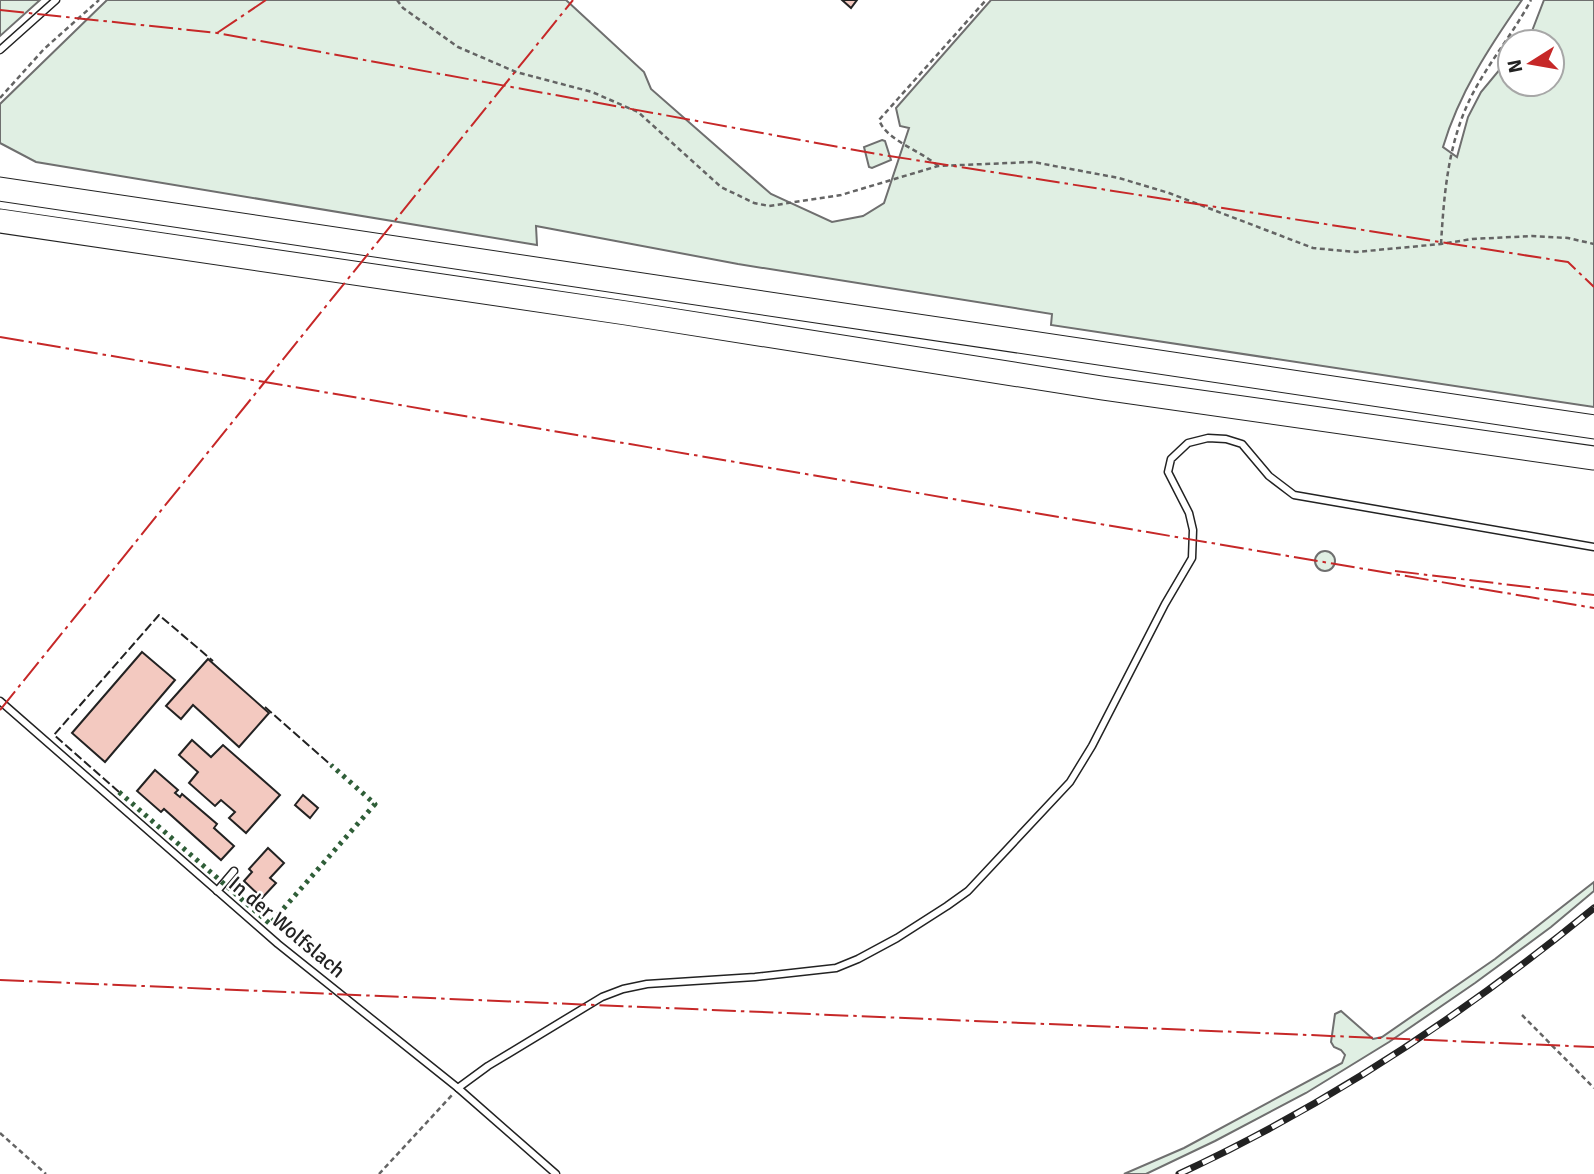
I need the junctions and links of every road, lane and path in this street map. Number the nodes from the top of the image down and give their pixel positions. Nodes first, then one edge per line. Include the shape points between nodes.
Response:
1 (56, 0) edge
2 (99, 0) edge
3 (397, 0) edge
4 (986, 0) edge
5 (1531, 0) edge
6 (0, 50) edge
7 (0, 98) edge
8 (938, 166) junction
9 (0, 189) edge
10 (0, 220) edge
11 (1441, 244) junction
12 (1594, 244) edge
13 (1594, 427) edge
14 (1594, 458) edge
15 (1594, 547) edge
16 (0, 701) edge
17 (119, 792) dead end
18 (113, 800) junction
19 (234, 872) dead end
20 (217, 891) junction
21 (1522, 1015) dead end
22 (458, 1088) junction
23 (1594, 1088) edge
24 (0, 1133) edge
25 (46, 1174) edge
26 (379, 1174) edge
27 (556, 1174) edge

1 - 6 lane
2 - 7 path via 44,49
3 - 8 path via 458,47 516,72 593,92 638,112 721,187 754,203 769,206 841,195
4 - 8 path via 879,120 888,134
5 - 11 path via 1472,95 1460,124 1446,180
8 - 11 path via 1033,162 1119,178 1313,248 1356,252
9 - 13 highway
10 - 14 highway
11 - 12 path via 1532,236
15 - 22 lane via 1294,495 1269,476 1242,444 1208,438 1188,443 1171,459 1168,472 1194,530 1192,558 1070,782 968,891 897,938 836,968 647,984 602,997
16 - 18 lane, In der Wolfslach
17 - 18 lane
18 - 20 lane, In der Wolfslach
19 - 20 lane
20 - 22 lane, In der Wolfslach
21 - 23 path
22 - 26 path
22 - 27 lane, In der Wolfslach
24 - 25 path

